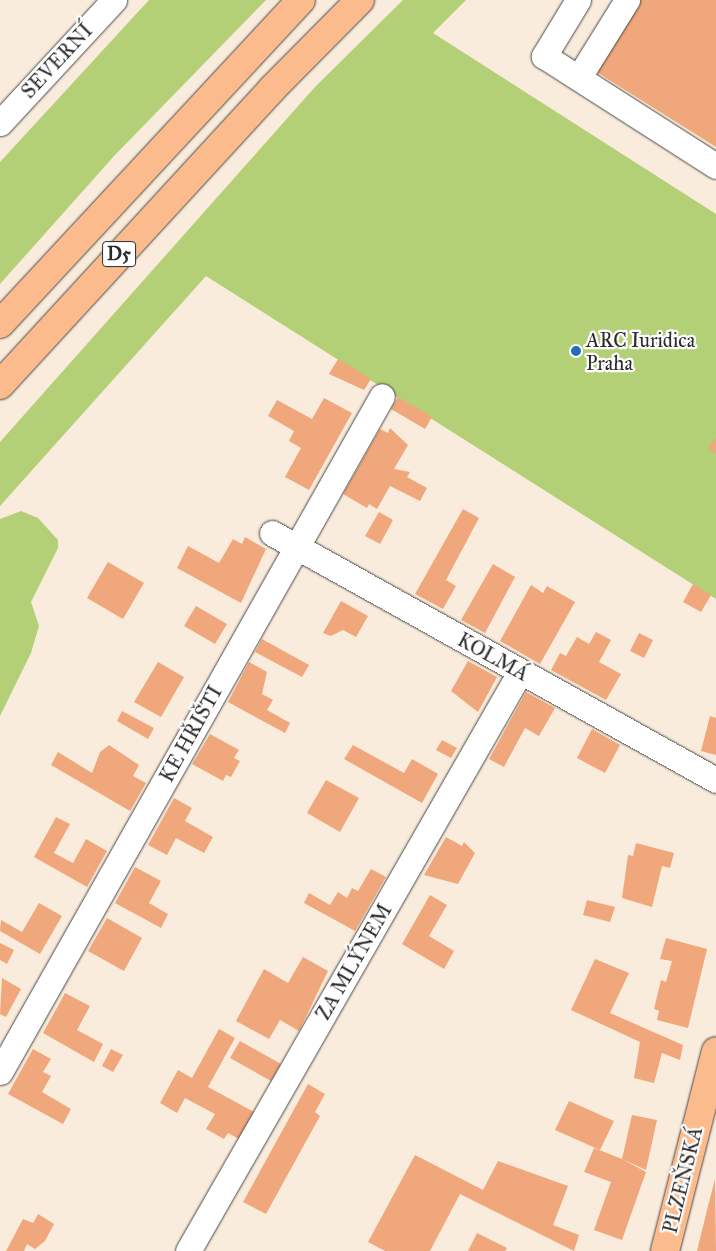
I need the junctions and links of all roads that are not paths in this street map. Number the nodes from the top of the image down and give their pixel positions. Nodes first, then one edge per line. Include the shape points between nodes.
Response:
1 (114, 0) edge
2 (301, 0) edge
3 (360, 0) edge
4 (578, 0) edge
5 (627, 0) edge
6 (578, 77) junction
7 (0, 123) edge
8 (716, 166) edge
9 (0, 324) edge
10 (0, 385) edge
11 (382, 396) dead end
12 (272, 533) dead end
13 (296, 547) junction
14 (520, 672) junction
15 (716, 780) edge
16 (716, 1050) edge
17 (0, 1072) edge
18 (188, 1251) edge
19 (665, 1251) edge

1 - 7 street, SEVERNÍ
2 - 9 main road, D5
3 - 10 main road, D5 via 265,96
4 - 6 street via 544,56
5 - 6 street
6 - 8 street
11 - 13 street, KE HŘIŠTI
12 - 13 street, KOLMÁ
13 - 14 street, KOLMÁ
13 - 17 street, KE HŘIŠTI
14 - 15 street, KOLMÁ
14 - 18 street, ZA MLÝNEM
16 - 19 main road, PLZEŇSKÁ

